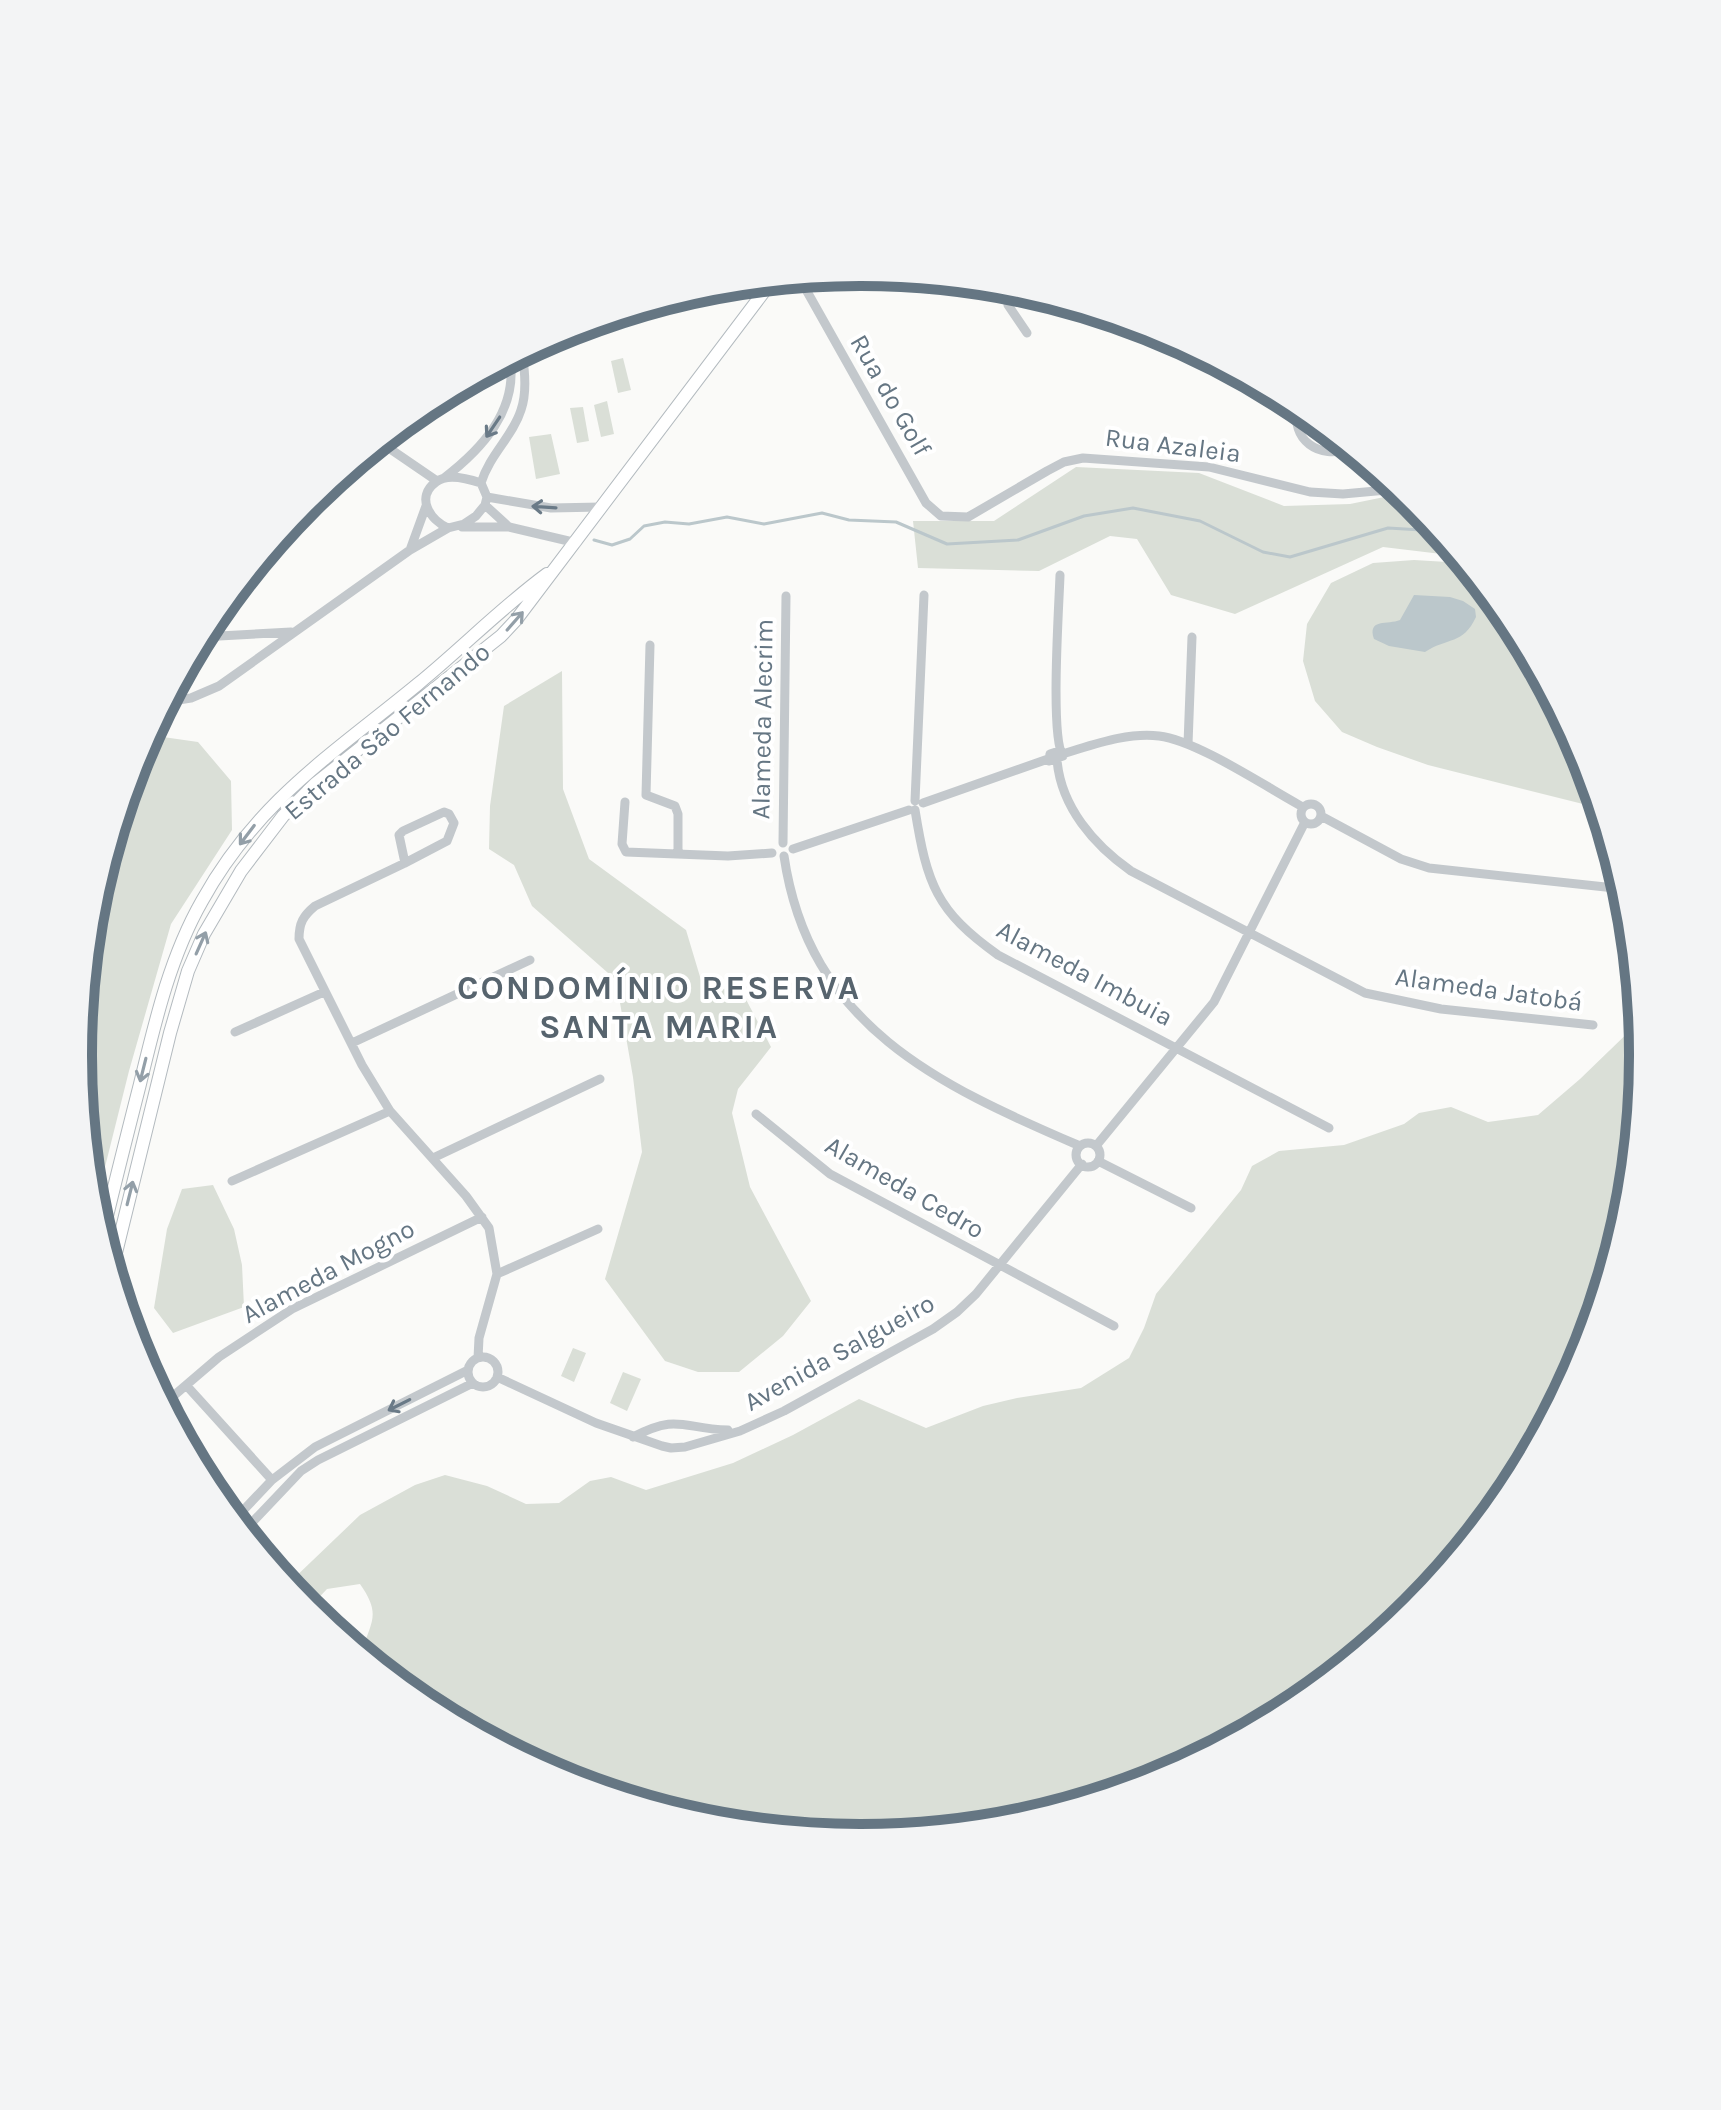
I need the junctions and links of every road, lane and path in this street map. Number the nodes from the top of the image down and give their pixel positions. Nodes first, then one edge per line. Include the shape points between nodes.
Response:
1 (805, 288) edge
2 (763, 293) edge
3 (1008, 301) edge
4 (1027, 333) dead end
5 (524, 365) edge
6 (511, 371) edge
7 (1297, 423) edge
8 (390, 448) edge
9 (1336, 451) edge
10 (440, 479) junction
11 (481, 483) junction
12 (1381, 491) edge
13 (486, 501) junction
14 (426, 506) junction
15 (601, 507) junction
16 (956, 518) joint
17 (509, 527) junction
18 (451, 528) junction
19 (577, 543) junction
20 (410, 550) junction
21 (560, 565) junction
22 (1060, 575) dead end
23 (924, 595) dead end
24 (786, 596) dead end
25 (295, 632) junction
26 (254, 636) junction
27 (217, 637) edge
28 (1192, 637) dead end
29 (650, 645) dead end
30 (263, 655) junction
31 (179, 700) edge
32 (1188, 744) junction
33 (1057, 756) junction
34 (625, 802) dead end
35 (916, 806) junction
36 (1303, 807) junction
37 (1321, 816) junction
38 (1305, 822) junction
39 (783, 843) junction
40 (793, 849) junction
41 (772, 853) junction
42 (678, 854) junction
43 (784, 856) junction
44 (405, 863) junction
45 (1610, 888) edge
46 (1250, 932) junction
47 (530, 960) dead end
48 (324, 992) junction
49 (1593, 1025) dead end
50 (235, 1032) dead end
51 (352, 1043) junction
52 (1178, 1047) junction
53 (600, 1079) dead end
54 (390, 1111) junction
55 (756, 1114) dead end
56 (1329, 1128) dead end
57 (1080, 1146) junction
58 (1096, 1146) junction
59 (433, 1158) junction
60 (1098, 1161) junction
61 (1082, 1164) junction
62 (232, 1181) dead end
63 (1191, 1208) dead end
64 (108, 1211) edge
65 (482, 1217) junction
66 (598, 1229) dead end
67 (117, 1249) edge
68 (998, 1264) junction
69 (497, 1274) junction
70 (1114, 1326) dead end
71 (478, 1358) junction
72 (468, 1370) junction
73 (497, 1377) junction
74 (473, 1383) junction
75 (186, 1385) junction
76 (172, 1397) edge
77 (654, 1426) junction
78 (693, 1426) junction
79 (740, 1431) junction
80 (633, 1437) junction
81 (653, 1442) junction
82 (695, 1442) junction
83 (301, 1471) junction
84 (272, 1480) junction
85 (263, 1510) junction
86 (243, 1511) edge
87 (251, 1523) edge

1 - 16 street, Rua do Golf via 926,503 941,516
2 - 15 main road, Estrada São Fernando
3 - 4 street
5 - 11 street via 522,408
6 -> 10 street via 510,397 498,421 468,460
7 - 9 street via 1308,445
8 - 10 street
10 - 11 street
10 - 14 street via 426,496
11 - 13 street
12 - 16 street, Rua Azaleia via 1310,492 1209,467 1083,458 1064,462 968,517
15 -> 13 street
13 - 17 street
13 - 18 street via 476,516
14 - 18 street via 437,523
14 - 20 street
15 - 19 main road, Estrada São Fernando
17 - 18 street
17 - 19 street
18 - 20 street
19 - 21 main road, Estrada São Fernando
20 - 25 street
21 -> 64 main road, Estrada São Fernando via 311,768 275,801 230,857 202,900 165,991
67 -> 21 main road, Estrada São Fernando via 188,971 241,871 315,784 501,636
22 - 33 street, Alameda Jatobá
23 - 35 street, Alameda Imbuia
24 - 39 street, Alameda Alecrim
25 - 26 street
25 - 30 street
26 - 27 street
26 - 30 street
28 - 32 street
29 - 42 street via 646,795 675,806
30 - 31 street via 219,686
32 - 33 street via 1160,735 1134,736
32 - 36 street
33 - 35 street
33 - 46 street, Alameda Jatobá via 1068,800 1108,855
34 - 42 street via 626,852
35 - 40 street
35 - 52 street, Alameda Imbuia via 932,885 966,932 1010,962
36 - 37 street via 1316,805
36 - 38 street
37 - 38 street via 1315,823
37 - 45 street via 1401,859 1429,868
38 - 46 street
39 - 40 street
39 - 41 street
40 - 43 street
41 - 42 street
41 - 43 street
43 - 57 street via 799,916 822,967 856,1014 929,1073
44 - 44 street via 447,841 454,823 449,814 438,814 399,835
44 - 48 street via 304,915 299,939
46 - 49 street, Alameda Jatobá via 1365,993 1441,1009
46 - 52 street via 1214,1002
47 - 51 street
48 - 50 street
48 - 51 street
51 - 54 street
52 - 56 street, Alameda Imbuia
52 - 58 street
53 - 59 street
54 - 59 street
54 - 62 street
55 - 68 street, Alameda Cedro via 830,1174
57 - 58 street
57 - 61 street via 1077,1157
58 - 60 street
59 - 65 street
60 - 61 street
60 - 63 street
61 - 68 street, Avenida Salgueiro
65 - 69 street via 493,1242
65 - 75 street, Alameda Mogno via 292,1309
66 - 69 street
68 - 70 street, Alameda Cedro
68 - 79 street, Avenida Salgueiro via 976,1294 933,1329
69 - 71 street
71 - 72 street
71 - 73 street via 491,1360
72 - 74 street
72 -> 84 street via 315,1447
73 - 74 street via 487,1386
73 - 80 street
74 - 83 street
75 - 76 street, Alameda Mogno
75 - 84 street
77 - 78 street, Avenida Salgueiro
77 - 80 street, Avenida Salgueiro
77 - 81 street
78 - 79 street, Avenida Salgueiro
78 - 82 street
79 - 82 street, Avenida Salgueiro
80 - 81 street, Avenida Salgueiro
81 - 82 street, Avenida Salgueiro via 671,1448
83 - 84 street
83 - 85 street
84 - 85 street
84 - 86 street
85 - 87 street

